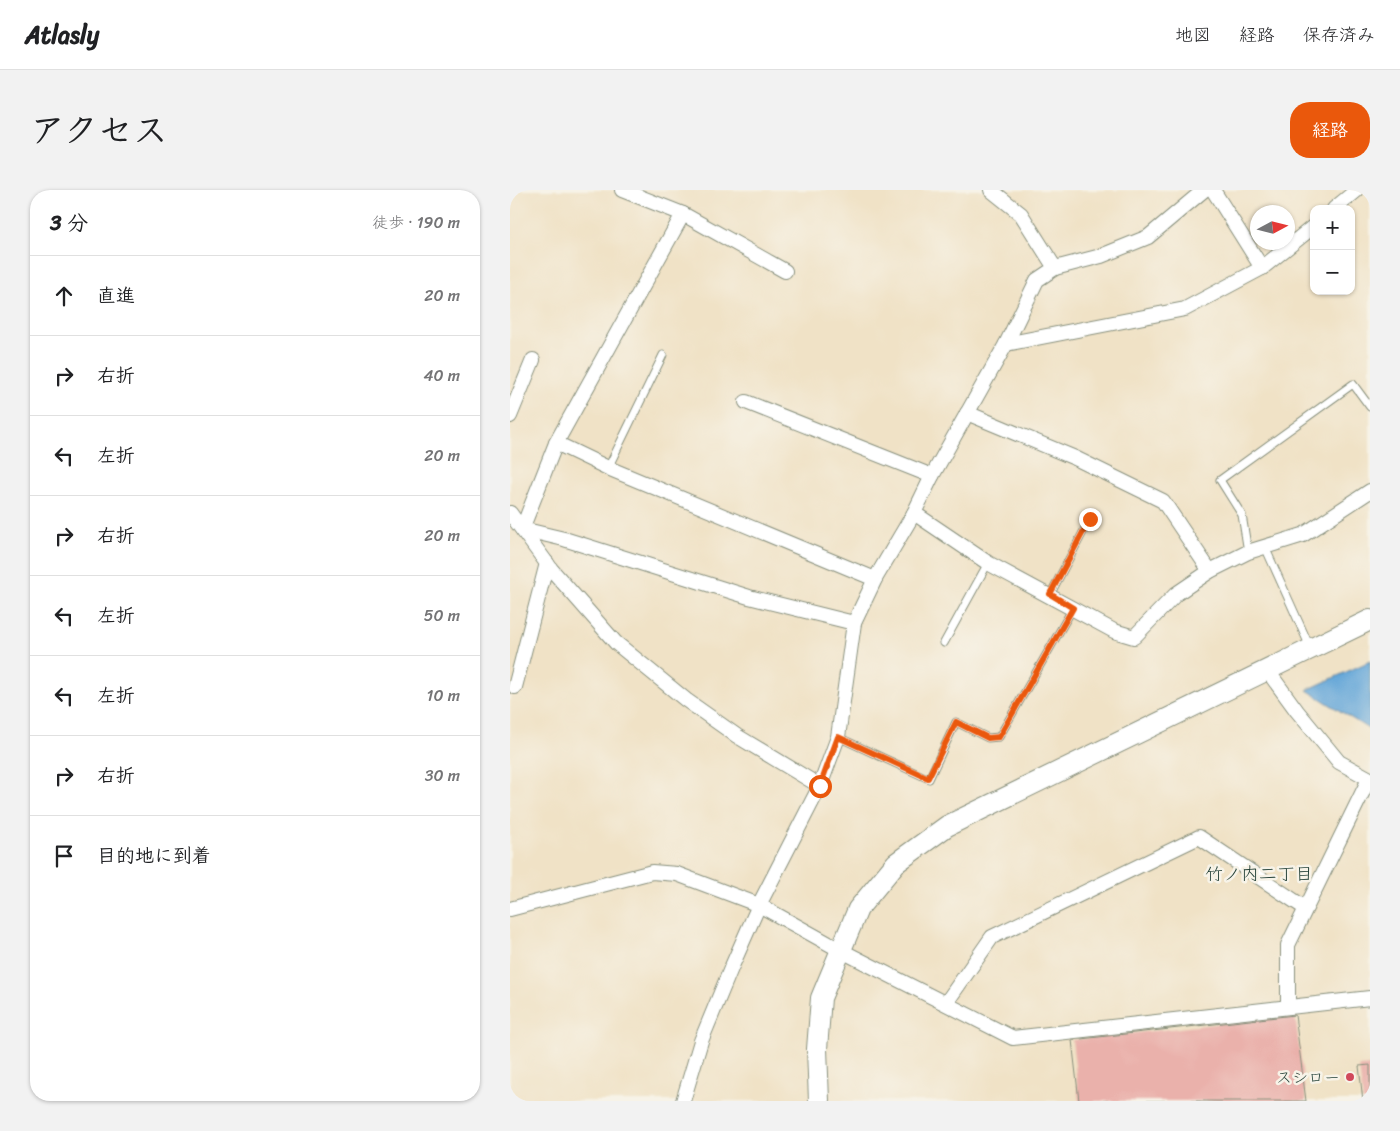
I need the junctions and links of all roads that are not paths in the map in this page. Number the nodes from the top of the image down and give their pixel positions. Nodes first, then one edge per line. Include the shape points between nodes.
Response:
1 (622, 190) edge
2 (991, 190) edge
3 (1212, 190) edge
4 (1357, 190) edge
5 (1196, 193) edge
6 (1339, 205) edge
7 (682, 214) junction
8 (1310, 229) edge
9 (1055, 268) junction
10 (1262, 268) junction
11 (785, 271) dead end
12 (1006, 344) junction
13 (663, 355) dead end
14 (533, 360) dead end
15 (746, 402) dead end
16 (1370, 407) edge
17 (967, 413) junction
18 (510, 416) edge
19 (556, 443) junction
20 (608, 468) junction
21 (932, 476) junction
22 (1370, 492) edge
23 (510, 513) edge
24 (914, 513) junction
25 (1090, 519) dead end
26 (522, 530) junction
27 (1265, 547) junction
28 (1248, 552) junction
29 (547, 563) junction
30 (988, 563) junction
31 (1210, 570) junction
32 (875, 579) junction
33 (1050, 594) junction
34 (1073, 608) junction
35 (1370, 620) edge
36 (854, 623) junction
37 (944, 643) dead end
38 (1311, 649) junction
39 (1267, 670) junction
40 (515, 688) dead end
41 (838, 737) junction
42 (1370, 779) edge
43 (820, 786) junction
44 (759, 904) junction
45 (1305, 908) junction
46 (510, 910) edge
47 (840, 950) junction
48 (1370, 998) edge
49 (946, 1003) junction
50 (1288, 1007) junction
51 (683, 1101) edge
52 (819, 1101) edge

1 - 7 street
2 - 9 street via 1021,214
3 - 10 street
4 - 6 street
5 - 9 street via 1148,237 1101,256
7 - 11 street
7 - 19 street
8 - 10 street
9 - 12 street via 1037,280
10 - 12 street via 1185,309
12 - 17 street
13 - 20 lane
14 - 18 street
15 - 21 street
16 - 28 lane via 1353,384 1220,480 1242,515
17 - 21 street
17 - 31 street via 1075,458 1163,501
19 - 20 street
19 - 26 street
20 - 32 street
21 - 24 street
22 - 27 street via 1303,535
23 - 26 street
24 - 30 street
24 - 32 street
25 - 33 lane
26 - 29 street
26 - 36 street via 564,539 749,597
27 - 28 street
27 - 38 lane
28 - 31 street
29 - 40 street
29 - 43 street via 616,643 686,700 737,736
30 - 33 street
30 - 37 lane
31 - 34 street via 1176,594 1134,637 1114,631
32 - 36 street
33 - 34 street
34 - 41 lane via 999,737 988,738 956,722 928,778
35 - 38 street
36 - 41 street
38 - 39 street
39 - 42 street via 1339,762
39 - 47 street via 947,826 896,863 858,909
41 - 43 street
42 - 45 street
43 - 44 street
44 - 46 street via 677,874 652,872
44 - 47 street
44 - 51 street via 701,1041
45 - 49 street via 1198,837 992,937
45 - 50 street via 1288,945
47 - 49 street
47 - 52 street via 821,998
48 - 50 street
49 - 50 street via 1013,1038

